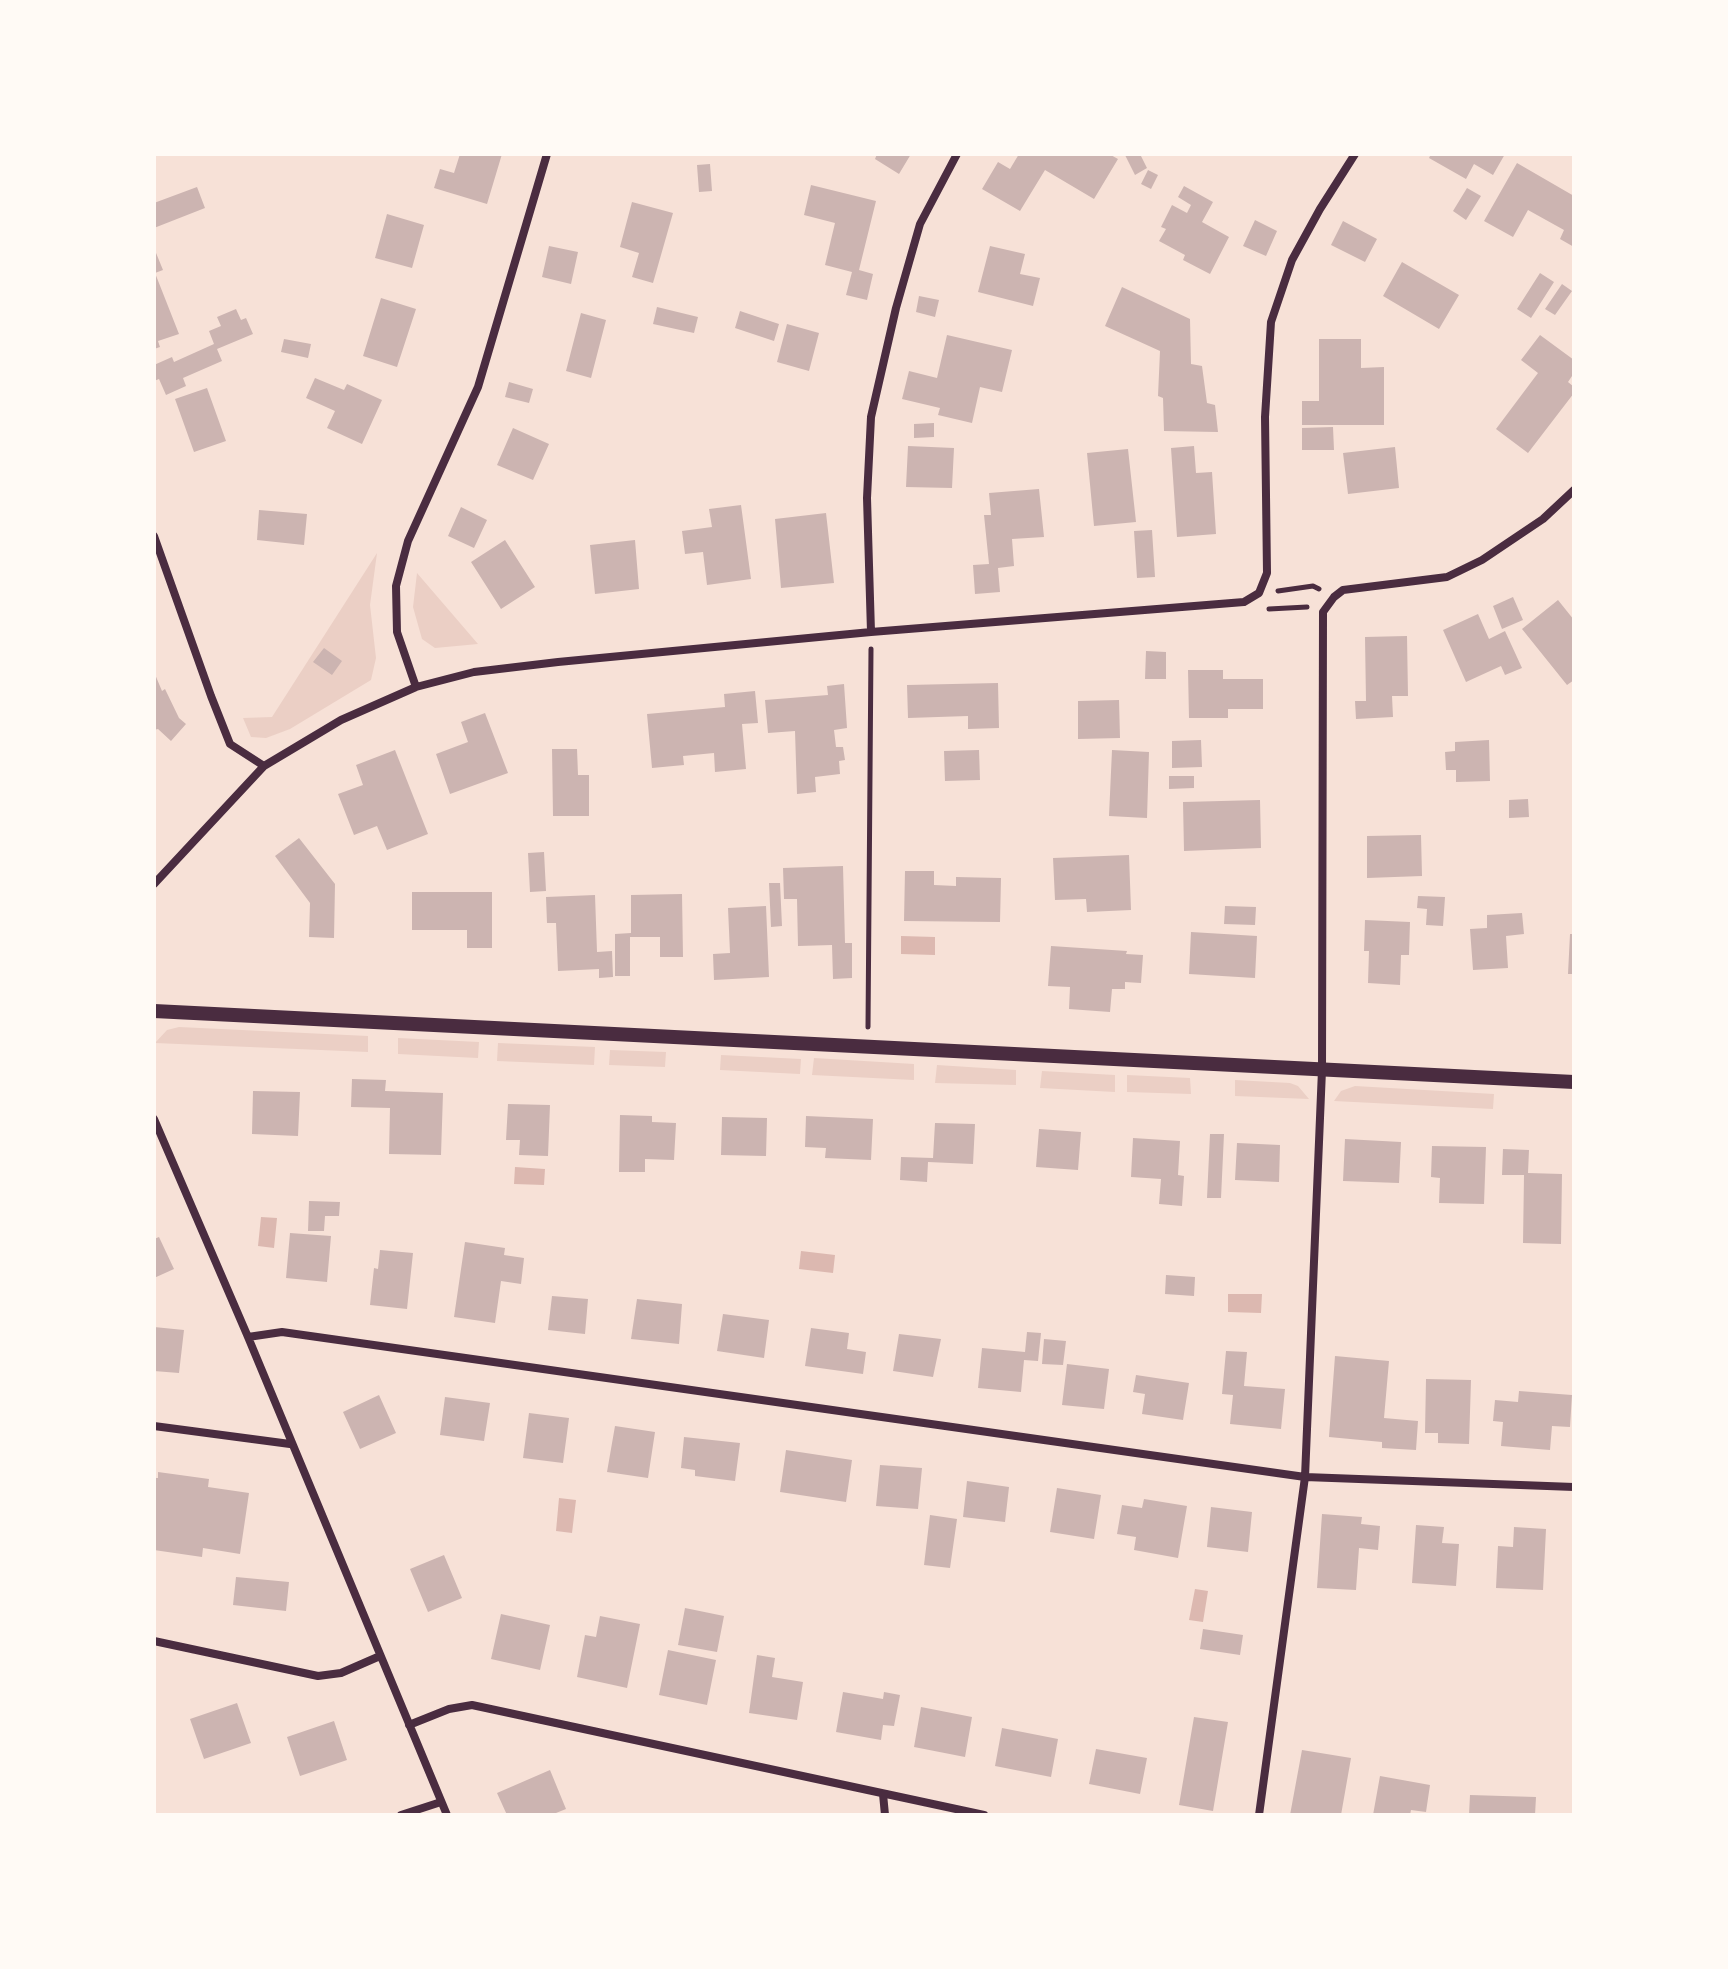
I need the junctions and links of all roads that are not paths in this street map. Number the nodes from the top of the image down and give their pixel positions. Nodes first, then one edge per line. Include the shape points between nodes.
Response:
1 (547, 154) edge
2 (957, 154) edge
3 (1355, 154) edge
4 (1574, 490) edge
5 (154, 536) edge
6 (871, 632) junction
7 (416, 687) junction
8 (264, 766) junction
9 (154, 884) edge
10 (154, 1011) edge
11 (1322, 1070) junction
12 (1574, 1082) edge
13 (154, 1119) edge
14 (248, 1337) junction
15 (154, 1426) edge
16 (290, 1444) junction
17 (1305, 1477) junction
18 (1574, 1487) edge
19 (154, 1641) edge
20 (380, 1656) junction
21 (409, 1725) junction
22 (883, 1794) junction
23 (441, 1802) junction
24 (401, 1815) edge
25 (447, 1815) edge
26 (885, 1815) edge
27 (984, 1815) edge
28 (1259, 1815) edge

1 - 7 street via 478,387 408,541 396,586 397,632
2 - 6 street via 920,224 871,417
3 - 6 street via 1292,260 1271,322 1265,417 1267,573 1259,593 1244,602
4 - 11 street via 1543,519 1482,560 1447,577 1343,590 1323,612
5 - 8 street via 230,744
6 - 7 street via 474,672
7 - 8 street via 341,720
8 - 9 street
10 - 11 street
11 - 12 street
11 - 17 street
13 - 14 street
14 - 16 street
14 - 17 street via 282,1332
15 - 16 street
16 - 20 street
17 - 18 street
17 - 28 street
19 - 20 street via 318,1676 341,1673
20 - 21 street
21 - 22 street via 472,1705
21 - 23 street
22 - 26 street
22 - 27 street
23 - 24 street
23 - 25 street

